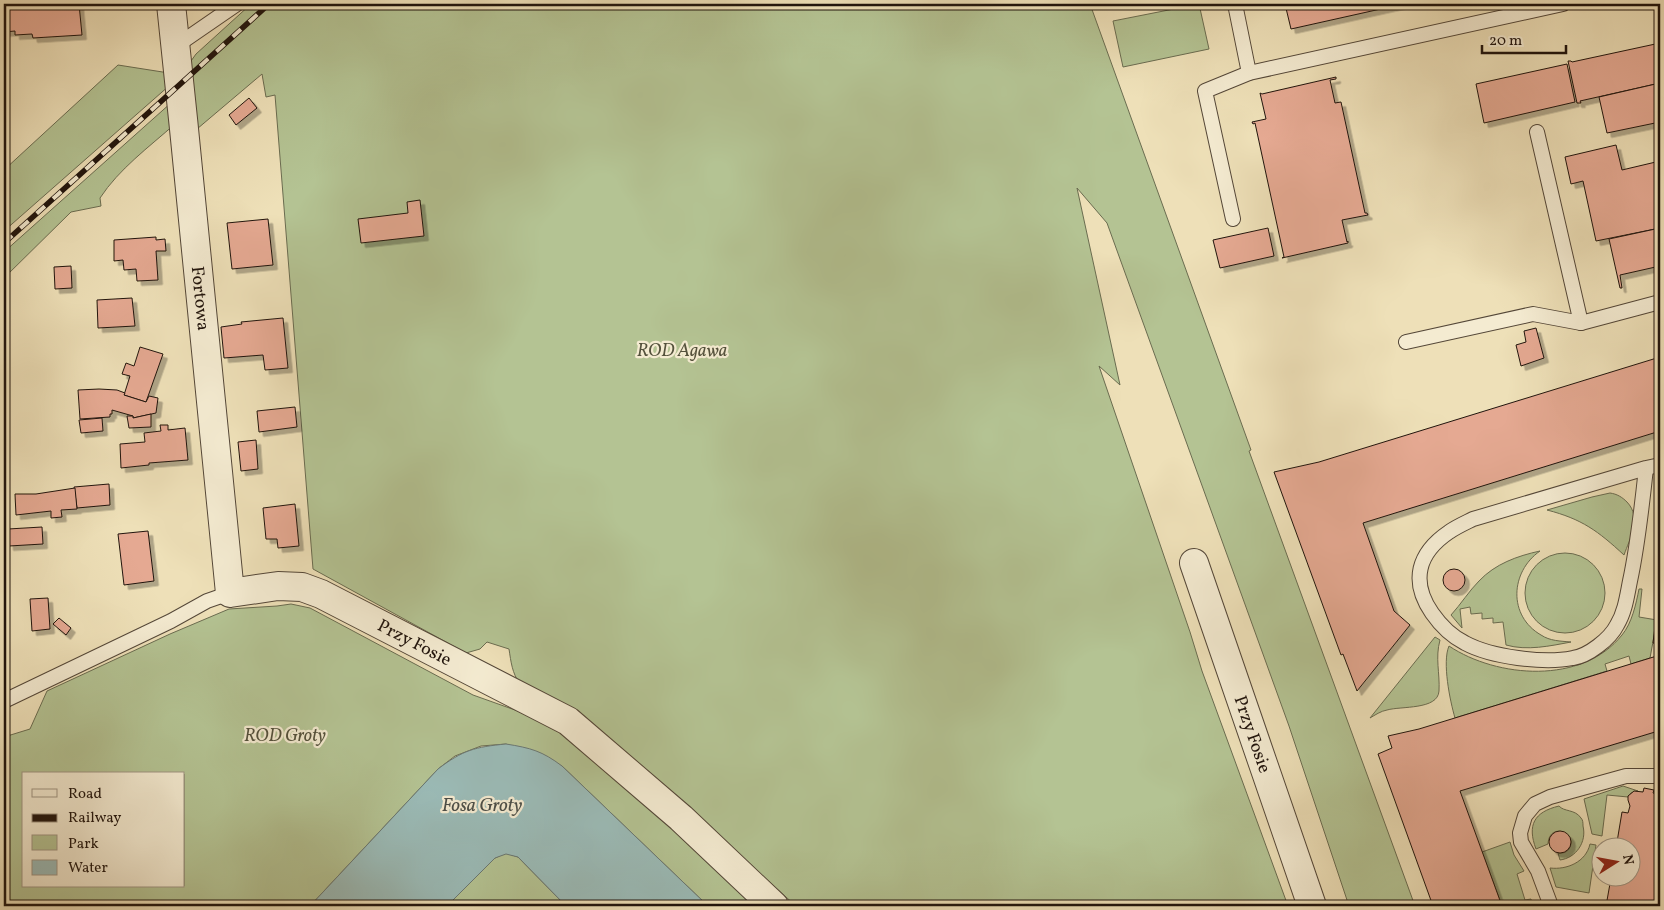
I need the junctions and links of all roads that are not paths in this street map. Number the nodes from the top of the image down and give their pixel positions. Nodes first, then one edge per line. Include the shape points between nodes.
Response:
1 (171, 4) edge
2 (237, 4) edge
3 (1235, 4) edge
4 (1563, 4) edge
5 (1528, 7) edge
6 (176, 46) junction
7 (1250, 72) junction
8 (1538, 132) dead end
9 (1233, 219) dead end
10 (1660, 302) edge
11 (1581, 323) junction
12 (1406, 342) dead end
13 (1653, 467) edge
14 (1194, 563) dead end
15 (230, 593) junction
16 (4, 701) edge
17 (1660, 776) edge
18 (774, 906) edge
19 (1312, 906) edge
20 (1551, 906) edge

1 - 6 street, Fortowa
2 - 6 lane
3 - 7 lane
4 - 5 lane
5 - 7 lane
6 - 15 street, Fortowa
7 - 9 lane via 1205,91
8 - 11 lane
10 - 11 lane
11 - 12 lane via 1533,314
13 - 13 lane via 1473,519 1449,532 1434,544 1418,574 1426,605 1448,633 1491,654 1549,660 1574,658 1600,645 1617,626 1626,603
14 - 19 street, Przy Fosie
15 - 16 lane, Przy Fosie via 207,601
15 - 18 street, Przy Fosie via 278,586 302,587 321,594 568,721 681,818
17 - 20 lane via 1626,776 1535,804 1525,816 1520,832 1521,842 1538,870

